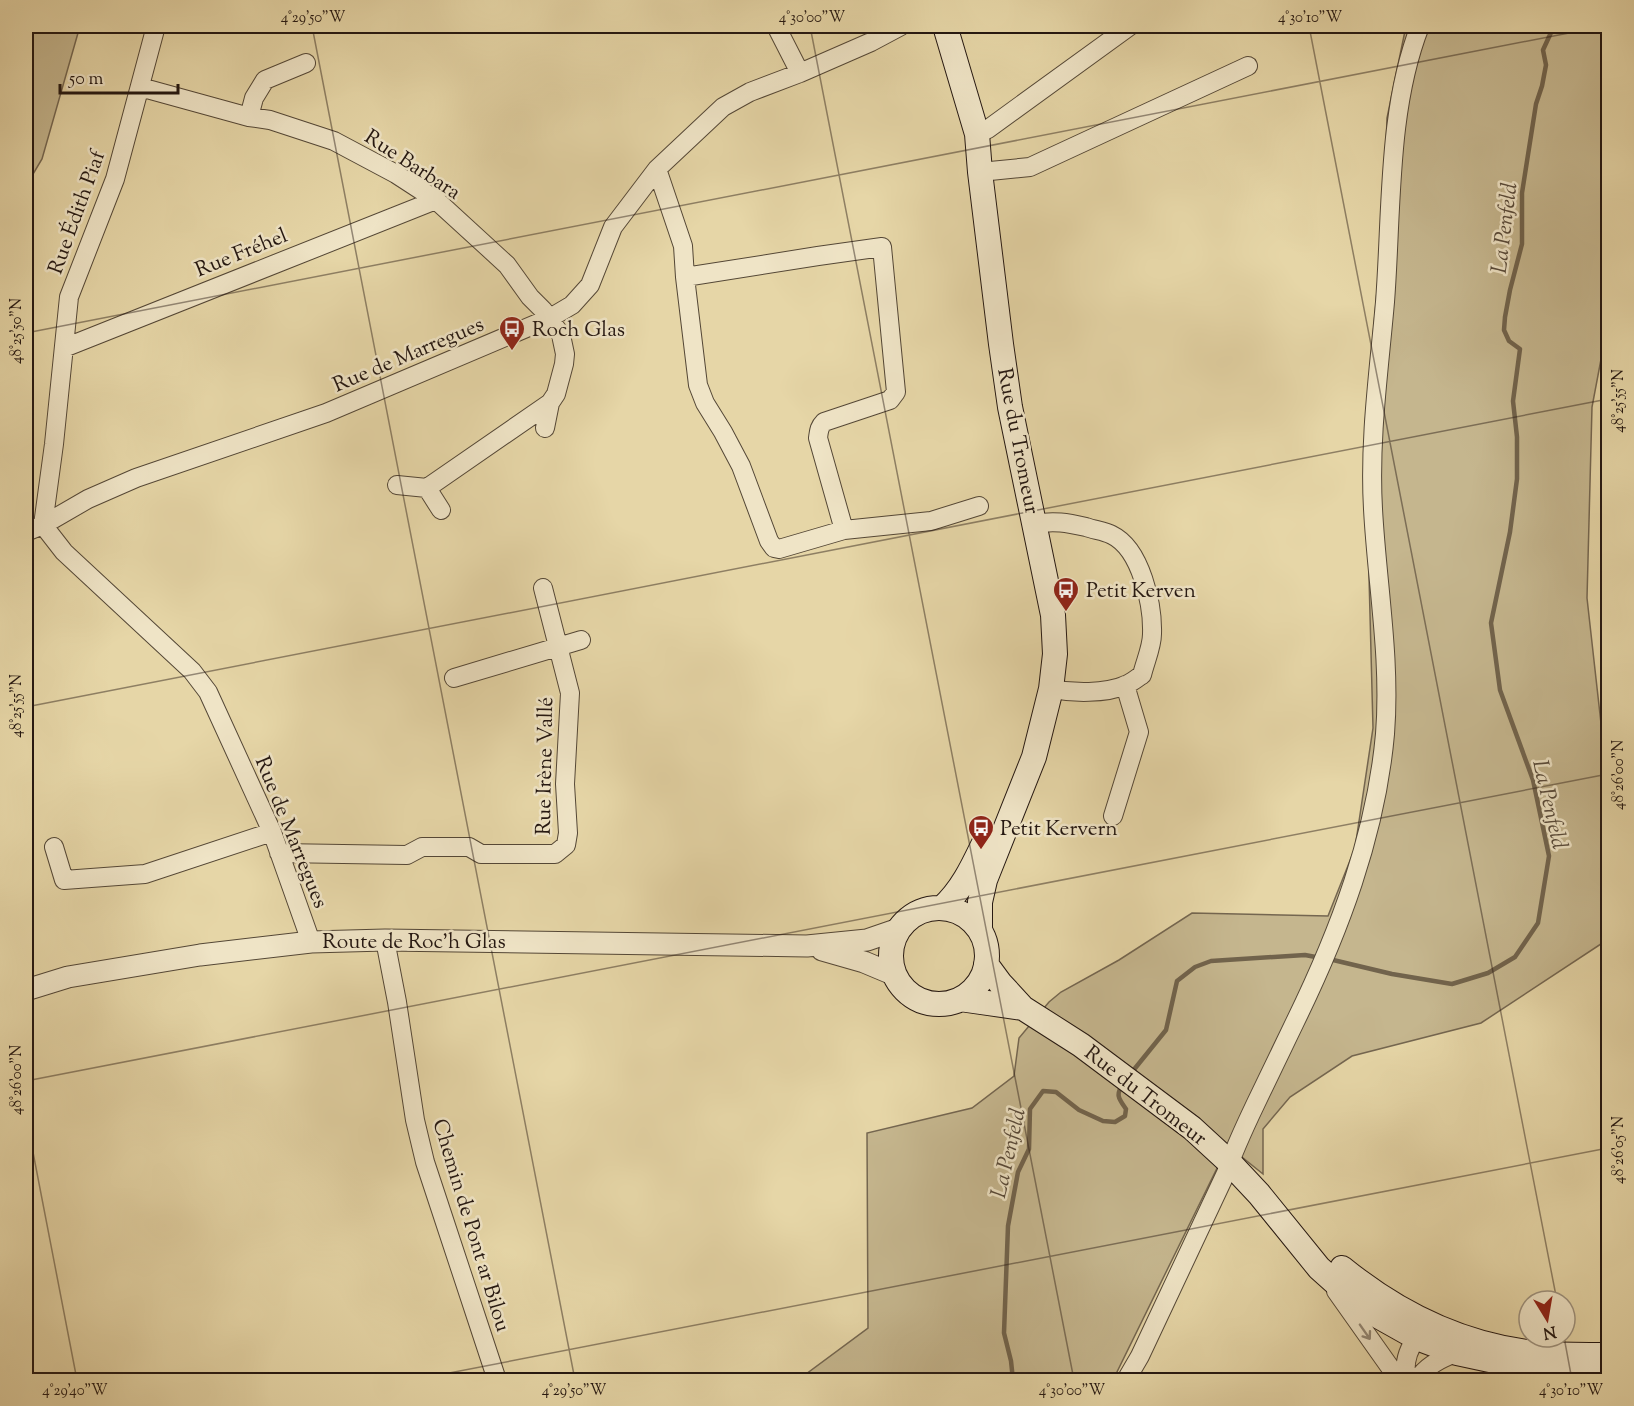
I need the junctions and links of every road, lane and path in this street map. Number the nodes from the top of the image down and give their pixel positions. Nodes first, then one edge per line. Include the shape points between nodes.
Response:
1 (156, 26) edge
2 (776, 26) edge
3 (901, 26) edge
4 (937, 26) edge
5 (945, 26) edge
6 (1131, 26) edge
7 (1420, 26) edge
8 (306, 63) dead end
9 (1248, 66) dead end
10 (800, 73) junction
11 (140, 87) junction
12 (249, 117) junction
13 (977, 134) junction
14 (657, 169) junction
15 (980, 172) junction
16 (436, 200) junction
17 (685, 277) junction
18 (550, 318) junction
19 (64, 348) junction
20 (550, 403) junction
21 (545, 428) dead end
22 (397, 485) dead end
23 (427, 488) junction
24 (979, 506) dead end
25 (441, 510) dead end
26 (1035, 524) junction
27 (43, 525) junction
28 (844, 531) junction
29 (26, 532) edge
30 (543, 588) dead end
31 (581, 640) dead end
32 (558, 648) junction
33 (454, 678) dead end
34 (1125, 685) junction
35 (1049, 699) junction
36 (1113, 816) dead end
37 (272, 832) junction
38 (54, 847) dead end
39 (279, 853) junction
40 (942, 908) junction
41 (899, 928) junction
42 (980, 930) junction
43 (385, 940) junction
44 (310, 942) junction
45 (807, 946) junction
46 (986, 964) junction
47 (895, 975) junction
48 (26, 990) edge
49 (960, 999) junction
50 (1023, 1008) junction
51 (1229, 1162) junction
52 (1259, 1194) junction
53 (1319, 1268) junction
54 (1410, 1314) junction
55 (1417, 1338) junction
56 (1457, 1353) junction
57 (1547, 1354) junction
58 (1608, 1355) edge
59 (1608, 1376) edge
60 (497, 1380) edge
61 (1126, 1380) edge
62 (1399, 1380) edge
63 (1406, 1380) edge
64 (1417, 1380) edge

1 - 11 street, Rue Édith Piaf
2 - 10 street
3 - 10 street, Rue de Marregues
4 - 15 main road, Rue du Tromeur
5 - 13 main road, Rue du Tromeur
6 - 13 street
7 - 51 street via 1410,55 1396,128 1373,417 1373,508 1387,685 1385,736 1376,791 1349,897
8 - 12 street via 265,80
9 - 15 street via 1030,167
10 - 14 street, Rue de Marregues via 723,106
11 - 12 street, Rue Barbara
11 - 19 street, Rue Édith Piaf via 115,179 69,297
12 - 16 street, Rue Barbara via 334,141
13 - 15 main road, Rue du Tromeur
14 - 17 street via 682,246
14 - 18 street, Rue de Marregues via 613,226 590,285 572,305
15 - 26 main road, Rue du Tromeur via 1010,406
16 - 18 street, Rue Barbara via 507,265
16 - 19 street, Rue Fréhel
17 - 28 street via 698,385 741,466 768,541 779,549
17 - 28 street via 882,247 896,392 891,400 824,422 818,438
18 - 20 street, Rue Barbara via 561,335 565,354 556,394
18 - 27 street, Rue de Marregues via 326,413 136,477
19 - 27 street, Rue Édith Piaf
20 - 21 street, Rue Barbara
20 - 23 street
22 - 23 street
23 - 25 street
24 - 28 street via 931,521
26 - 34 street via 1067,522 1113,535 1130,550 1142,576 1152,636 1142,675
26 - 35 main road, Rue du Tromeur via 1053,615 1055,654
27 - 29 street, Rue de Marregues
27 - 37 street, Rue de Marregues via 64,552 200,681
30 - 32 street, Rue Irène Vallé
31 - 32 street
32 - 33 street
32 - 39 street, Rue Irène Vallé via 570,693 564,784 568,833 566,845 555,854 481,854 469,847 422,847 407,855
34 - 35 street
34 - 36 street via 1139,732
35 - 40 main road, Rue du Tromeur via 969,875
35 - 42 main road, Rue du Tromeur via 1034,757 985,880
37 - 38 street via 145,874 64,880
37 - 39 street, Rue de Marregues
39 - 44 street, Rue de Marregues
40 - 41 main road via 926,910
40 - 42 main road via 960,912
41 - 45 street, Route de Roc'h Glas via 867,940
41 - 47 main road via 891,951
42 - 46 main road via 987,952
43 - 44 street, Route de Roc'h Glas
43 - 45 street, Route de Roc'h Glas
43 - 60 street, Chemin de Pont ar Bilou via 417,1131
44 - 48 street, Route de Roc'h Glas via 68,977
45 - 47 street, Route de Roc'h Glas
46 - 49 main road via 977,985
46 - 50 main road, Rue du Tromeur
47 - 49 main road via 911,995 922,1001 935,1004
49 - 50 main road, Rue du Tromeur
50 - 51 main road, Rue du Tromeur via 1130,1081
51 - 52 main road, Rue du Tromeur
51 - 61 street
52 - 53 main road, Rue du Tromeur
52 - 54 main road, Rue du Tromeur via 1325,1255
53 - 55 main road, Rue du Tromeur via 1376,1315
53 -> 62 street
54 - 55 street
54 - 57 main road, Rue du Tromeur via 1455,1334
55 - 56 main road, Rue du Tromeur
55 - 57 street via 1432,1331 1503,1354
55 - 63 street via 1406,1361
56 - 59 main road, Rue du Tromeur via 1550,1373
56 - 64 street via 1435,1363
57 - 58 main road, Rue du Tromeur

